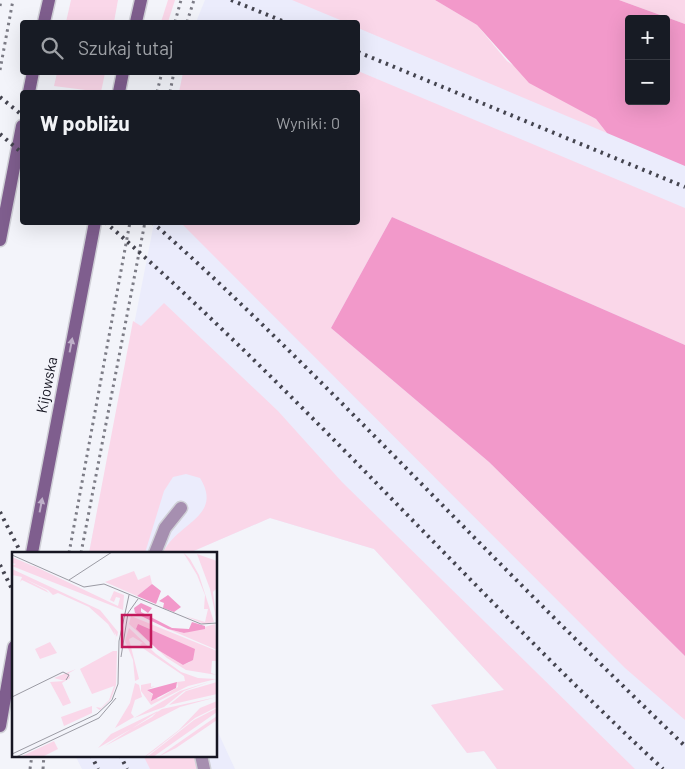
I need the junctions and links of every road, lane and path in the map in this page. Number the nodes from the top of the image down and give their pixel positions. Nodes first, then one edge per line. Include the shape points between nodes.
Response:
1 (1, 0) edge
2 (13, 0) edge
3 (49, 0) edge
4 (141, 0) edge
5 (181, 0) edge
6 (194, 0) edge
7 (0, 6) edge
8 (44, 20) edge
9 (136, 20) edge
10 (176, 20) edge
11 (188, 20) edge
12 (0, 70) edge
13 (32, 75) edge
14 (122, 75) edge
15 (161, 75) edge
16 (173, 75) edge
17 (29, 90) edge
18 (119, 90) edge
19 (158, 90) edge
20 (170, 90) edge
21 (20, 136) edge
22 (94, 225) edge
23 (129, 225) edge
24 (144, 225) edge
25 (0, 240) edge
26 (181, 508) dead end
27 (32, 552) edge
28 (69, 552) edge
29 (81, 552) edge
30 (155, 552) edge
31 (12, 658) edge
32 (0, 726) edge
33 (32, 756) edge
34 (44, 756) edge
35 (201, 756) edge
36 (30, 769) edge
37 (43, 769) edge
38 (204, 769) edge

1 - 7 path
2 - 12 path
3 - 8 street
4 - 9 street
5 - 10 path
6 - 11 path
13 - 17 street
14 - 18 street
15 - 19 path
16 - 20 path
21 - 25 street
27 -> 22 street, Kijowska
23 - 28 path
24 - 29 path
26 - 30 lane via 165,528
31 - 32 street
33 - 36 path
34 - 37 path
35 - 38 lane

